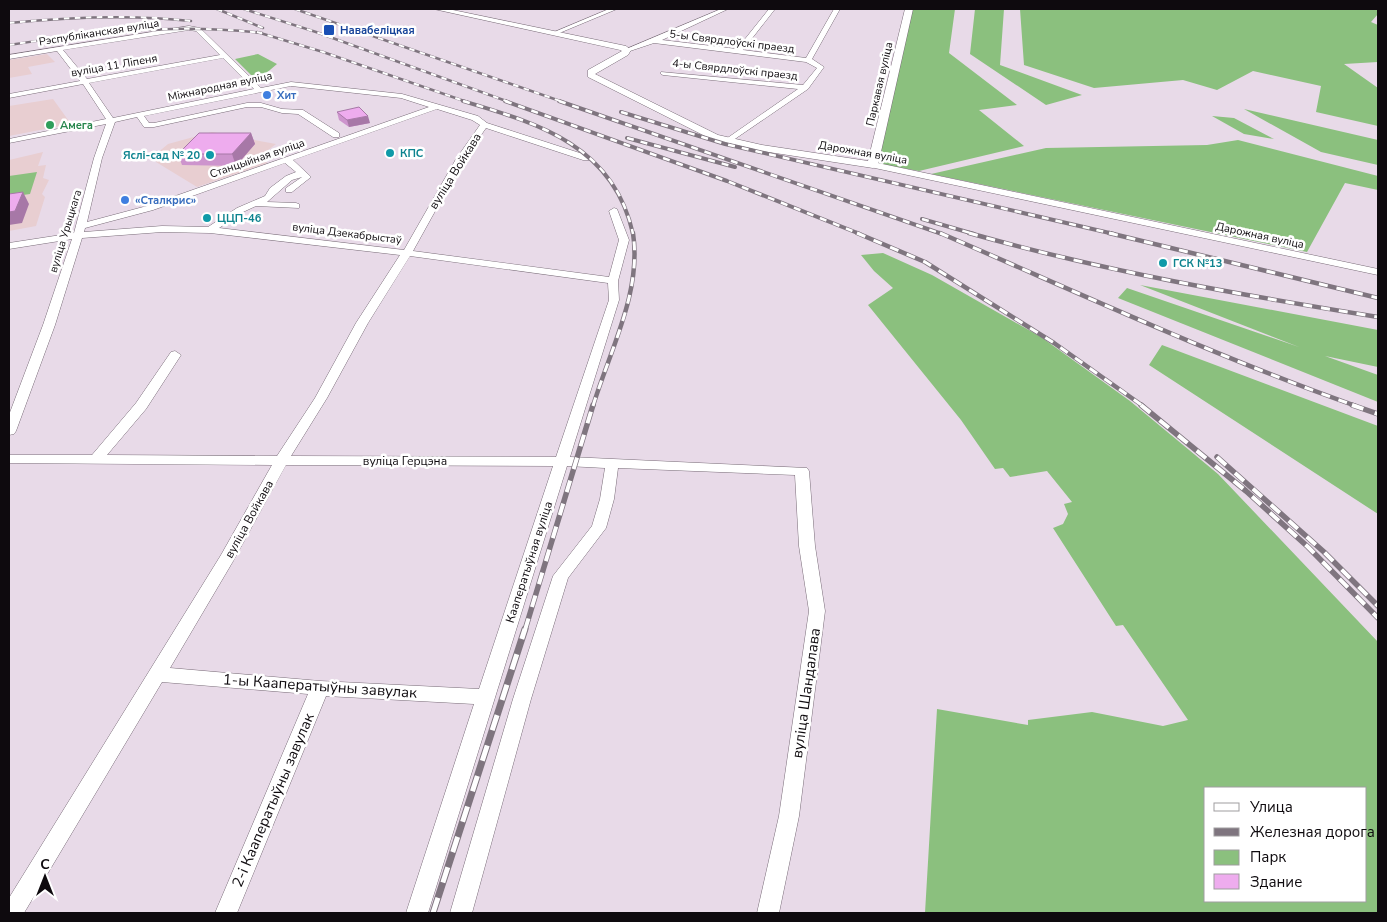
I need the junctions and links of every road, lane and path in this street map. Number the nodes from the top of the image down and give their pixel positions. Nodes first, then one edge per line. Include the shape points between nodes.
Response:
1 (438, 9) edge
2 (483, 9) edge
3 (614, 9) edge
4 (725, 9) edge
5 (772, 9) edge
6 (837, 9) edge
7 (909, 9) edge
8 (463, 15) junction
9 (555, 33) junction
10 (654, 41) junction
11 (59, 49) junction
12 (628, 50) junction
13 (738, 52) junction
14 (224, 56) junction
15 (9, 57) edge
16 (808, 60) junction
17 (663, 73) dead end
18 (86, 82) junction
19 (805, 87) junction
20 (258, 89) junction
21 (9, 96) edge
22 (438, 106) junction
23 (139, 115) junction
24 (110, 121) junction
25 (484, 125) junction
26 (336, 135) dead end
27 (9, 141) edge
28 (729, 141) junction
29 (586, 158) dead end
30 (288, 159) junction
31 (873, 165) junction
32 (303, 173) junction
33 (289, 190) dead end
34 (254, 204) junction
35 (296, 206) dead end
36 (614, 211) dead end
37 (80, 230) junction
38 (210, 230) junction
39 (9, 246) edge
40 (406, 252) junction
41 (1378, 272) edge
42 (613, 281) junction
43 (174, 355) dead end
44 (9, 431) edge
45 (9, 459) edge
46 (96, 459) junction
47 (281, 461) junction
48 (561, 462) junction
49 (612, 464) junction
50 (802, 471) joint
51 (156, 674) junction
52 (320, 688) junction
53 (484, 697) junction
54 (12, 913) edge
55 (226, 913) edge
56 (417, 913) edge
57 (461, 913) edge
58 (768, 913) edge

1 - 8 street
2 - 8 street
3 - 9 street
4 - 10 street
5 - 13 street
6 - 16 street
7 - 31 street, Паркавая вуліца
8 - 9 street
9 - 12 street
10 - 12 street
10 - 13 street, 5-ы Свярдлоўскі праезд
11 - 14 street, Рэспубліканская вуліца via 190,28 198,29
11 - 15 street, Рэспубліканская вуліца
11 - 18 street
12 - 28 street, Дарожная вуліца via 590,75 698,130
13 - 16 street, 5-ы Свярдлоўскі праезд
14 - 18 street, вуліца 11 Ліпеня
14 - 20 street, Рэспубліканская вуліца
16 - 19 street via 821,67
17 - 19 street, 4-ы Свярдлоўскі праезд
18 - 21 street, вуліца 11 Ліпеня
18 - 24 street
19 - 28 street
20 - 22 street, Міжнародная вуліца via 291,84 402,96
20 - 23 street, Міжнародная вуліца
22 - 25 street, Міжнародная вуліца via 475,118
22 - 30 street, Станцыйная вуліца
23 - 24 street, Міжнародная вуліца
23 - 26 street via 147,125 154,125 247,105 261,105 300,112
24 - 27 street, Міжнародная вуліца
24 - 37 street, вуліца Урыцкага
25 - 29 street, Міжнародная вуліца
25 - 40 street, вуліца Войкава via 460,159
28 - 31 street, Дарожная вуліца
30 - 32 street
30 - 37 street, Станцыйная вуліца
31 - 41 street, Дарожная вуліца
32 - 33 street via 307,177
32 - 34 street via 289,178 268,198
34 - 35 street
34 - 38 street
36 - 42 street, Кааператыўная вуліца via 624,240
37 - 38 street, вуліца Дзекабрыстаў
37 - 39 street
37 - 44 street, вуліца Урыцкага
38 - 40 street, вуліца Дзекабрыстаў
40 - 42 street, вуліца Дзекабрыстаў
40 - 47 street, вуліца Войкава
42 - 48 street, Кааператыўная вуліца via 614,300
43 - 46 street via 141,406
45 - 46 street, вуліца Герцэна
46 - 47 street, вуліца Герцэна
47 - 48 street, вуліца Герцэна
47 - 51 street, вуліца Войкава via 227,559
48 - 49 street, вуліца Герцэна
48 - 53 street, Кааператыўная вуліца
49 - 50 street, вуліца Герцэна
49 - 57 street via 607,499 598,528 561,576
50 - 58 street, вуліца Шандалава via 807,546 817,611 789,816
51 - 52 street, 1-ы Кааператыўны завулак
51 - 54 street, вуліца Войкава
52 - 53 street, 1-ы Кааператыўны завулак
52 - 55 street, 2-і Кааператыўны завулак
53 - 56 street, Кааператыўная вуліца

